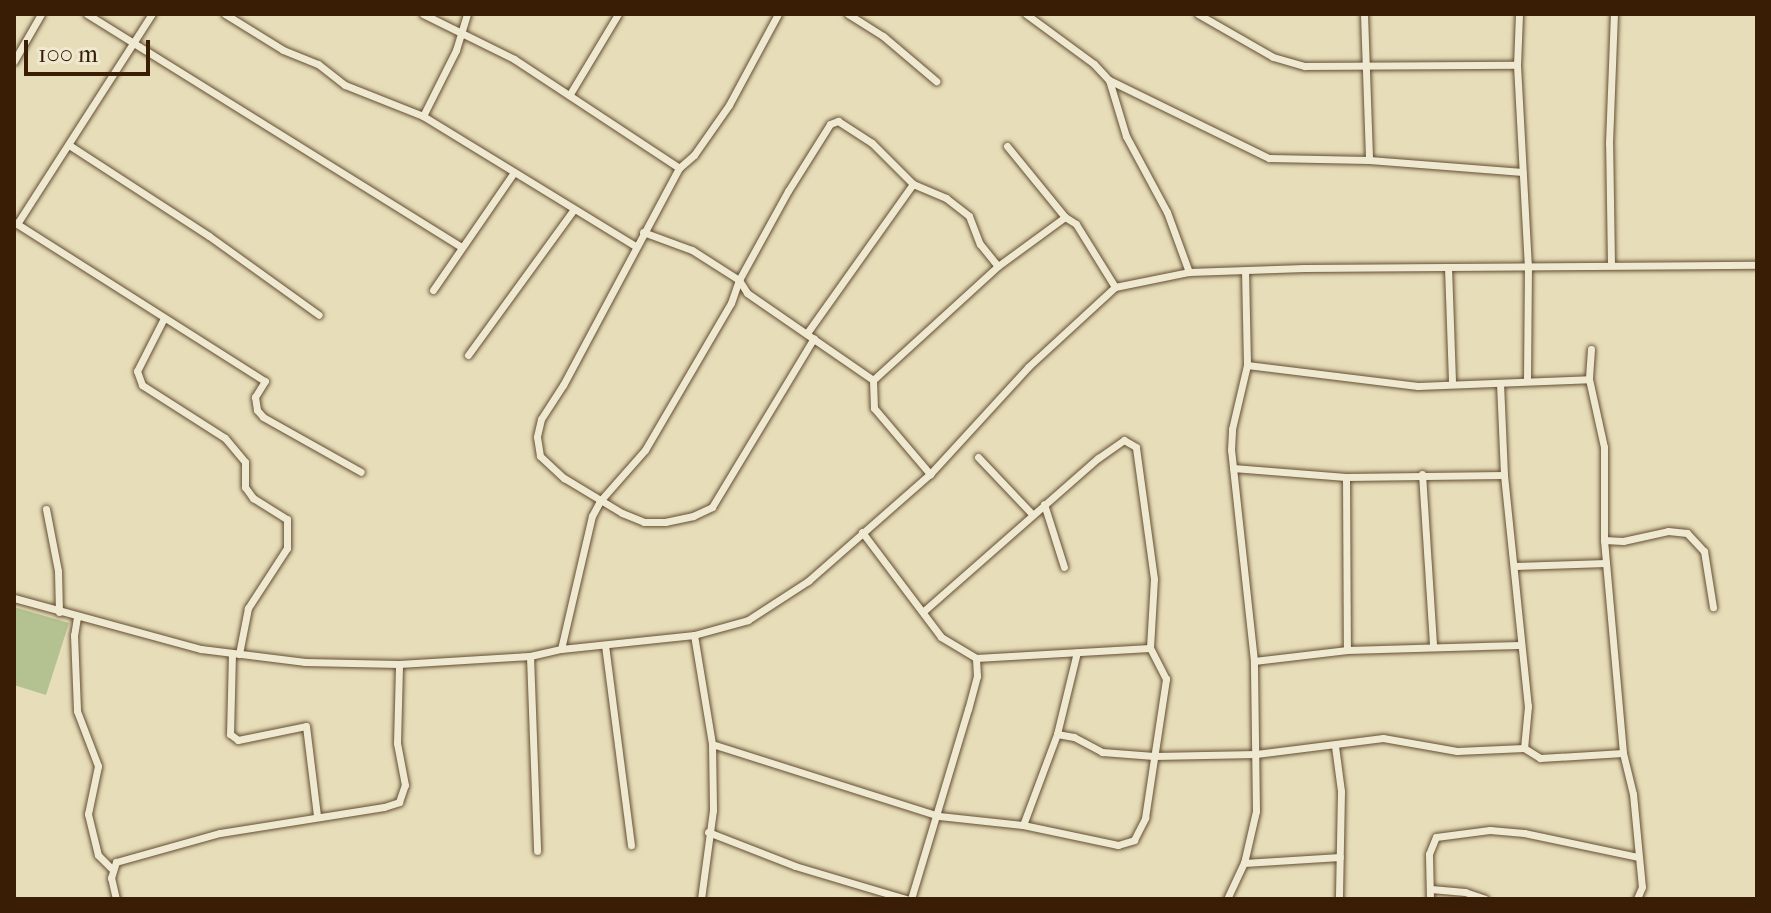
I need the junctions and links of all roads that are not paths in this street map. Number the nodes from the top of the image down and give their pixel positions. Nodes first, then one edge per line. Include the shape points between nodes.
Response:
1 (41, 14) edge
2 (87, 14) edge
3 (152, 14) edge
4 (225, 14) edge
5 (423, 14) edge
6 (467, 14) edge
7 (618, 14) edge
8 (778, 14) edge
9 (848, 14) edge
10 (1026, 14) edge
11 (1198, 14) edge
12 (1364, 14) edge
13 (1519, 14) edge
14 (1614, 14) edge
15 (1040, 17) edge
16 (462, 33) junction
17 (131, 43) junction
18 (14, 61) edge
19 (1517, 65) junction
20 (1365, 66) junction
21 (1109, 80) junction
22 (936, 81) dead end
23 (570, 94) junction
24 (423, 116) junction
25 (69, 145) junction
26 (1007, 146) dead end
27 (1369, 160) junction
28 (679, 168) junction
29 (514, 172) junction
30 (1523, 172) junction
31 (913, 184) junction
32 (574, 209) junction
33 (1065, 217) junction
34 (15, 223) edge
35 (643, 232) junction
36 (635, 246) junction
37 (462, 247) junction
38 (1611, 264) junction
39 (1528, 265) junction
40 (1757, 265) edge
41 (998, 266) junction
42 (1448, 267) junction
43 (1245, 271) junction
44 (1189, 272) junction
45 (739, 280) junction
46 (1115, 287) junction
47 (433, 290) dead end
48 (319, 315) dead end
49 (163, 320) junction
50 (811, 335) junction
51 (1591, 349) dead end
52 (468, 355) dead end
53 (1247, 365) junction
54 (1589, 379) junction
55 (873, 380) junction
56 (1527, 380) junction
57 (1500, 383) junction
58 (1452, 384) junction
59 (978, 457) dead end
60 (1233, 468) junction
61 (361, 472) dead end
62 (930, 474) junction
63 (1422, 474) junction
64 (1504, 475) junction
65 (1346, 477) junction
66 (600, 501) junction
67 (1044, 504) junction
68 (46, 509) dead end
69 (1032, 514) junction
70 (862, 532) junction
71 (1604, 540) junction
72 (1606, 563) junction
73 (1515, 566) junction
74 (1064, 567) dead end
75 (14, 598) edge
76 (1713, 607) dead end
77 (924, 611) junction
78 (59, 612) junction
79 (77, 617) junction
80 (694, 635) junction
81 (605, 645) junction
82 (1519, 645) junction
83 (1433, 646) junction
84 (1150, 648) junction
85 (561, 649) junction
86 (1347, 650) junction
87 (1077, 652) junction
88 (235, 653) junction
89 (530, 656) junction
90 (976, 658) junction
91 (1254, 661) junction
92 (399, 664) junction
93 (1057, 734) junction
94 (712, 744) junction
95 (1335, 746) junction
96 (1524, 748) junction
97 (1623, 753) junction
98 (1256, 754) junction
99 (1154, 756) junction
100 (317, 815) junction
101 (939, 816) junction
102 (1023, 825) junction
103 (708, 832) junction
104 (631, 845) dead end
105 (537, 851) dead end
106 (1340, 857) junction
107 (1638, 857) junction
108 (1244, 863) junction
109 (112, 869) junction
110 (1431, 889) junction
111 (116, 899) edge
112 (701, 899) edge
113 (908, 899) edge
114 (1227, 899) edge
115 (1339, 899) edge
116 (1430, 899) edge
117 (1485, 899) edge
118 (1637, 899) edge

1 - 18 street
2 - 17 street
3 - 17 street
4 - 24 street via 283,50 318,64 345,85
5 - 16 street
6 - 16 street
7 - 23 street
8 - 28 street via 729,105
9 - 22 street
10 - 15 street
11 - 20 street via 1285,61
12 - 20 street
13 - 19 street
14 - 38 street
15 - 21 street
16 - 23 street
16 - 24 street
17 - 25 street
17 - 37 street
19 - 20 street
19 - 30 street
20 - 27 street
21 - 27 street via 1269,158
21 - 44 street via 1126,136 1167,212
23 - 28 street
24 - 29 street
25 - 34 street
25 - 48 street
26 - 33 street
27 - 30 street
28 - 35 street
29 - 32 street
29 - 37 street
30 - 39 street
31 - 41 street via 946,198 969,216 980,244
31 - 45 street via 858,132 838,121 830,124
31 - 50 street
32 - 36 street
32 - 52 street
33 - 41 street
33 - 46 street via 1076,224
34 - 49 street
35 - 36 street
35 - 45 street via 692,250
36 - 66 street via 541,419 537,437 540,456 550,467
37 - 47 street
38 - 39 street
38 - 40 street
39 - 42 street
39 - 56 street
41 - 55 street
42 - 43 street
42 - 58 street
43 - 44 street
43 - 53 street
44 - 46 street
45 - 50 street via 747,293
45 - 66 street via 731,303 645,450
46 - 62 street via 1028,367
49 - 61 street via 265,381 255,397 263,417
49 - 88 street via 137,371 142,385 225,438 245,462 245,487 253,498 287,519 287,548 248,608
50 - 55 street
50 - 66 street via 712,507 665,522 644,522
51 - 54 street
53 - 58 street via 1400,386
53 - 60 street via 1232,429
54 - 56 street
54 - 71 street via 1604,447
55 - 62 street via 874,408
56 - 57 street
57 - 58 street
57 - 64 street
59 - 69 street
60 - 65 street
60 - 91 street
62 - 70 street
63 - 64 street
63 - 65 street
63 - 83 street
64 - 73 street
65 - 86 street
66 - 85 street via 579,563
67 - 69 street
67 - 74 street
67 - 84 street via 1124,440 1136,447 1154,579
68 - 78 street via 58,571
69 - 77 street
70 - 77 street
70 - 80 street via 767,611
71 - 72 street
71 - 76 street via 1687,533 1704,551
72 - 73 street
72 - 97 street
73 - 82 street
75 - 78 street
77 - 90 street via 941,637
78 - 79 street
79 - 88 street via 161,641
79 - 109 street via 77,711 98,766 88,814 98,855
80 - 81 street
80 - 94 street
81 - 85 street
81 - 104 street
82 - 83 street
82 - 96 street via 1528,706
83 - 86 street
84 - 87 street
84 - 99 street via 1166,679
85 - 89 street
86 - 91 street
87 - 90 street
87 - 93 street
88 - 92 street via 305,662
88 - 100 street via 230,734 238,740 306,726
89 - 92 street
89 - 105 street
90 - 101 street via 977,676
91 - 98 street
92 - 100 street via 397,743 405,785 399,802
93 - 99 street via 1102,752
93 - 102 street
94 - 101 street
94 - 103 street
95 - 96 street via 1383,738 1457,751
95 - 98 street
95 - 106 street
96 - 97 street via 1540,758
97 - 107 street via 1633,794
98 - 99 street
98 - 108 street via 1256,811
99 - 102 street via 1145,818 1134,840 1118,845
100 - 109 street via 220,833 116,862
101 - 102 street
101 - 113 street
103 - 112 street
103 - 113 street via 795,866
106 - 108 street
106 - 115 street
107 - 110 street via 1524,833 1472,830 1432,841
107 - 118 street via 1642,887
108 - 114 street
109 - 111 street
110 - 116 street
110 - 117 street

